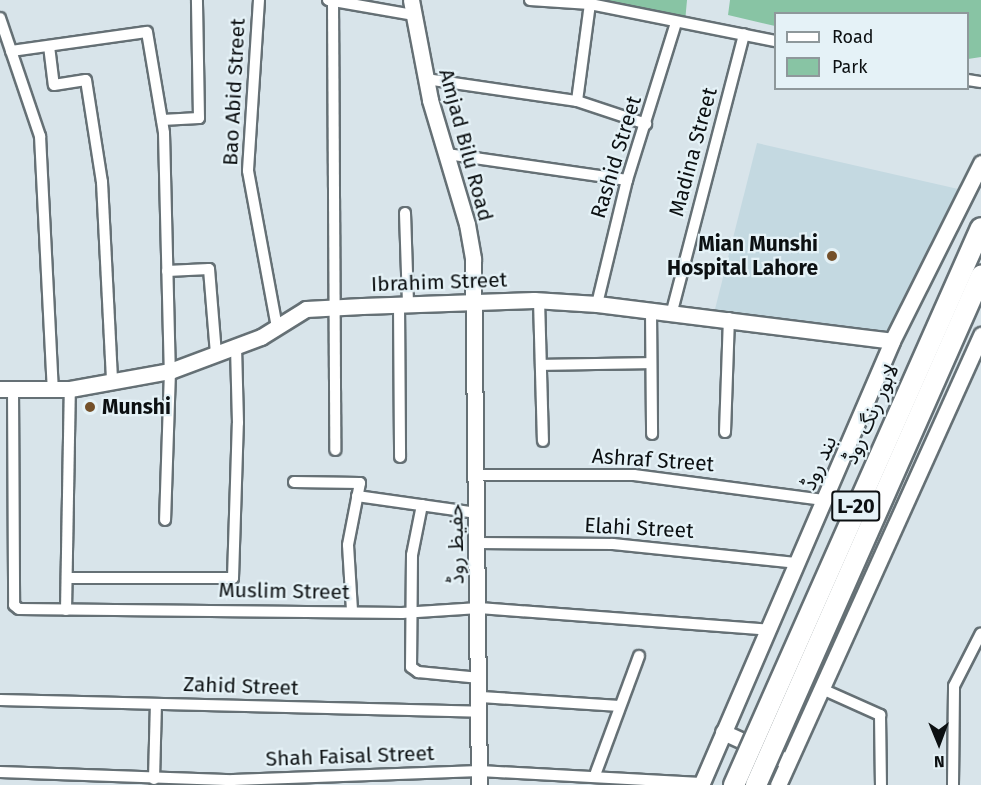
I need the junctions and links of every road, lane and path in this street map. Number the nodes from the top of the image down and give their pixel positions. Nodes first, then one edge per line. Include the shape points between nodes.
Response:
1 (197, 0) edge
2 (259, 0) edge
3 (530, 0) edge
4 (329, 1) edge
5 (558, 2) edge
6 (590, 4) junction
7 (412, 7) edge
8 (0, 18) edge
9 (676, 22) junction
10 (744, 34) junction
11 (774, 41) edge
12 (50, 46) junction
13 (11, 51) junction
14 (426, 79) junction
15 (577, 101) junction
16 (162, 120) junction
17 (646, 124) junction
18 (447, 154) junction
19 (981, 164) edge
20 (627, 180) junction
21 (405, 213) dead end
22 (981, 228) edge
23 (167, 271) junction
24 (981, 276) edge
25 (539, 300) junction
26 (475, 301) junction
27 (404, 304) junction
28 (597, 304) junction
29 (333, 308) junction
30 (651, 311) junction
31 (671, 315) junction
32 (729, 318) junction
33 (277, 327) junction
34 (981, 335) edge
35 (892, 341) junction
36 (236, 347) junction
37 (216, 355) junction
38 (975, 360) edge
39 (651, 363) junction
40 (541, 365) junction
41 (170, 371) junction
42 (112, 381) junction
43 (7, 389) edge
44 (53, 389) junction
45 (70, 389) junction
46 (725, 432) dead end
47 (652, 434) dead end
48 (543, 441) dead end
49 (335, 450) dead end
50 (400, 457) dead end
51 (476, 475) junction
52 (294, 482) dead end
53 (357, 496) junction
54 (825, 500) junction
55 (422, 505) junction
56 (477, 513) junction
57 (165, 520) dead end
58 (477, 543) junction
59 (798, 562) junction
60 (67, 579) junction
61 (479, 608) junction
62 (66, 610) junction
63 (352, 611) junction
64 (410, 612) junction
65 (769, 630) junction
66 (981, 633) edge
67 (639, 656) dead end
68 (480, 678) junction
69 (822, 689) junction
70 (0, 700) edge
71 (156, 704) junction
72 (481, 705) junction
73 (620, 706) junction
74 (723, 732) junction
75 (788, 762) junction
76 (0, 772) edge
77 (595, 775) junction
78 (480, 778) edge
79 (154, 779) junction
80 (568, 779) edge
81 (699, 784) edge
82 (734, 785) edge
83 (756, 785) edge
84 (778, 785) edge
85 (881, 785) edge
86 (952, 785) edge

1 - 16 street via 199,118
2 - 33 street, Bao Abid Street via 248,171
3 - 5 street
4 - 7 street
4 - 29 street
5 - 6 street
6 - 9 street
6 - 15 street
7 - 14 main road, Amjad Bilu Road
8 - 13 street
9 - 10 street
9 - 17 street, Rashid Street
10 - 11 street
10 - 31 street, Madina Street
12 - 13 street
12 - 16 street via 147,32
12 - 42 street via 54,85 86,80 102,182
13 - 44 street via 40,136
14 - 15 street
14 - 18 main road, Amjad Bilu Road
15 - 17 street
16 - 23 street
17 - 20 street, Rashid Street
18 - 20 street
18 - 26 main road, Amjad Bilu Road via 467,224
19 - 35 main road, بند روڈ
20 - 28 street, Rashid Street
21 - 27 street
22 - 82 highway, لاہور رنگ روڈ / L-20, bridge
23 - 37 street via 208,269
23 - 41 street
24 - 83 highway, لاہور رنگ روڈ / L-20, bridge
25 - 26 main road, Ibrahim Street
25 - 28 main road, Ibrahim Street
25 - 40 street
26 - 27 main road, Ibrahim Street
26 - 51 main road, حفیظ روڈ
27 - 29 main road, Ibrahim Street
27 - 50 street
28 - 30 main road, Ibrahim Street
29 - 33 main road, Ibrahim Street via 306,309
29 - 49 street
30 - 31 main road, Ibrahim Street
30 - 39 street
31 - 32 main road, Ibrahim Street
32 - 35 main road, Ibrahim Street
32 - 46 street
33 - 36 main road, Ibrahim Street
34 - 38 main road
35 - 54 main road, بند روڈ
36 - 37 main road, Ibrahim Street
36 - 60 street via 233,578
37 - 41 main road, Ibrahim Street
38 - 69 main road
39 - 40 street
39 - 47 street
40 - 48 street
41 - 42 main road, Ibrahim Street
41 - 57 street
42 - 45 main road, Ibrahim Street
43 - 44 main road, Ibrahim Street
43 - 62 street, Muslim Street via 14,605 19,609
44 - 45 main road, Ibrahim Street
45 - 60 street
51 - 54 street, Ashraf Street via 634,475
51 - 56 main road, حفیظ روڈ
52 - 53 street via 360,483
53 - 55 street
53 - 63 street via 348,545
54 - 59 main road, بند روڈ
55 - 56 street
55 - 64 street via 412,555
56 - 58 main road, حفیظ روڈ
58 - 59 street, Elahi Street via 613,544
58 - 61 main road, حفیظ روڈ
59 - 65 main road, بند روڈ
60 - 62 street
61 - 64 street, Muslim Street
61 - 65 street, Muslim Street
61 - 68 main road, حفیظ روڈ
62 - 63 street, Muslim Street
63 - 64 street, Muslim Street
64 - 68 street via 413,671
65 - 74 main road, بند روڈ
66 - 86 street via 954,687
67 - 73 street
68 - 72 main road, حفیظ روڈ
69 - 75 main road
69 - 85 street via 880,715
70 - 71 street, Zahid Street
71 - 72 street, Zahid Street
71 - 79 street
72 - 73 street, Zahid Street
72 - 78 main road, حفیظ روڈ
73 - 77 street
74 - 75 main road
74 - 81 main road, بند روڈ
75 - 84 main road
76 - 79 street, Shah Faisal Street
77 - 80 street, Shah Faisal Street
77 - 81 street, Shah Faisal Street
78 - 79 street, Shah Faisal Street
78 - 80 street, Shah Faisal Street

